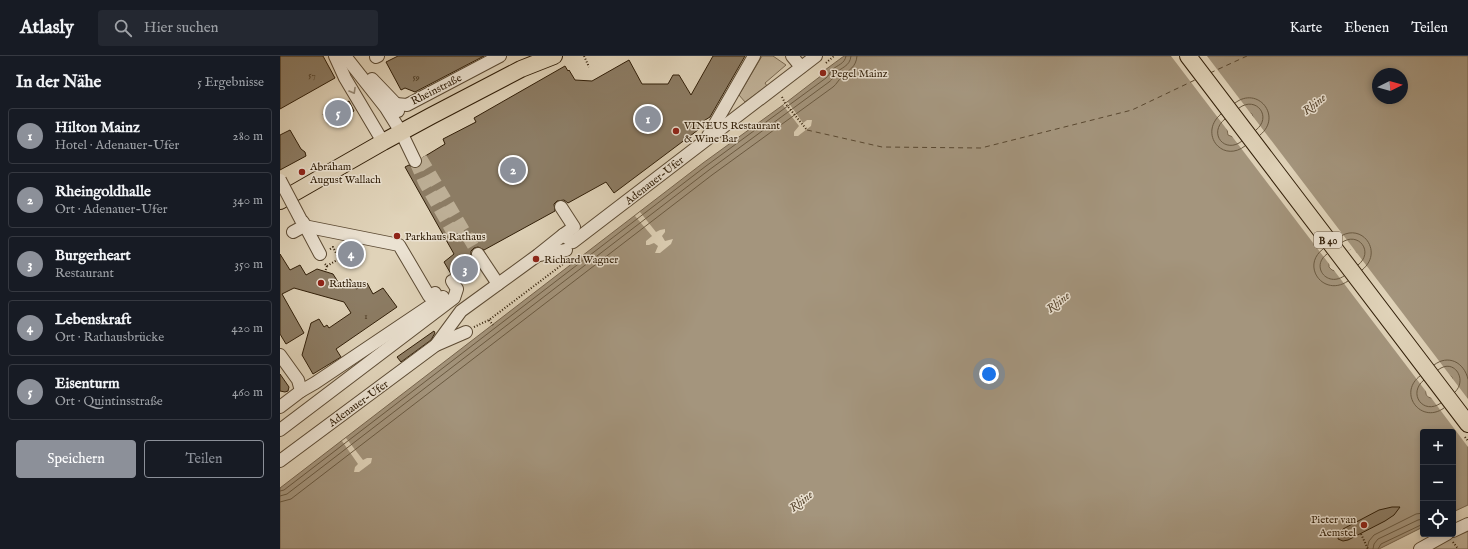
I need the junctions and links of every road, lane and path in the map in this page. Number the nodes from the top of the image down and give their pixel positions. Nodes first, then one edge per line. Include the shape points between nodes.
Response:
1 (335, 56) edge
2 (345, 56) edge
3 (350, 56) edge
4 (500, 56) edge
5 (539, 56) edge
6 (554, 56) edge
7 (584, 56) edge
8 (754, 56) edge
9 (792, 56) edge
10 (816, 56) edge
11 (1188, 56) edge
12 (589, 67) dead end
13 (801, 67) junction
14 (521, 69) junction
15 (782, 97) dead end
16 (396, 104) junction
17 (807, 130) dead end
18 (401, 132) junction
19 (705, 141) junction
20 (383, 142) junction
21 (418, 159) tunnel mouth
22 (280, 180) edge
23 (280, 201) edge
24 (561, 207) dead end
25 (303, 223) junction
26 (294, 232) dead end
27 (563, 235) junction
28 (320, 254) joint
29 (478, 254) tunnel mouth
30 (538, 255) junction
31 (567, 256) joint
32 (326, 272) dead end
33 (452, 281) dead end
34 (498, 284) junction
35 (435, 292) dead end
36 (454, 298) junction
37 (461, 312) junction
38 (489, 320) junction
39 (493, 325) dead end
40 (466, 332) joint
41 (436, 345) junction
42 (280, 354) edge
43 (315, 383) junction
44 (300, 386) junction
45 (325, 396) junction
46 (280, 407) edge
47 (1468, 424) edge
48 (280, 430) edge
49 (280, 461) edge
50 (1468, 524) edge
51 (1456, 530) edge
52 (1361, 534) dead end
53 (1442, 537) edge
54 (1368, 549) edge
55 (1420, 549) edge

1 -> 20 street
2 - 18 street via 386,108
3 - 16 street
4 - 16 street, Rheinstraße via 407,105
5 - 14 main road, Rheinstraße
6 - 14 main road, Rheinstraße
7 - 12 path
8 - 19 street
9 - 13 street
10 - 13 street, Adenauer-Ufer
11 - 47 main road, B 40
13 - 19 street, Adenauer-Ufer
14 - 18 main road, Rheinstraße
15 - 17 path
16 - 18 street, Rheinstraße
18 - 20 main road, Rheinstraße
18 - 21 street
19 - 27 street, Adenauer-Ufer via 573,242
20 - 23 main road, Rheinstraße
22 - 25 street, bridge
24 - 27 street, Adenauer-Ufer via 574,227
25 - 26 street
25 - 28 street
25 - 35 street via 399,245 429,296
27 - 30 street, Adenauer-Ufer
28 - 32 path via 333,247 339,259 327,266
29 - 34 street
30 - 31 street, Adenauer-Ufer
30 - 34 street, Adenauer-Ufer
31 - 38 path
33 - 36 street via 457,289
34 - 37 street, Adenauer-Ufer
36 - 37 street
36 - 43 street via 441,298
36 - 45 street
37 - 41 street, Adenauer-Ufer
38 - 39 path
38 - 40 path
40 - 41 street, Adenauer-Ufer
41 - 49 street, Adenauer-Ufer
42 - 44 street
43 - 44 street
43 - 45 street
44 - 46 street
45 - 48 street
50 - 51 street
52 - 54 path
53 - 55 street

